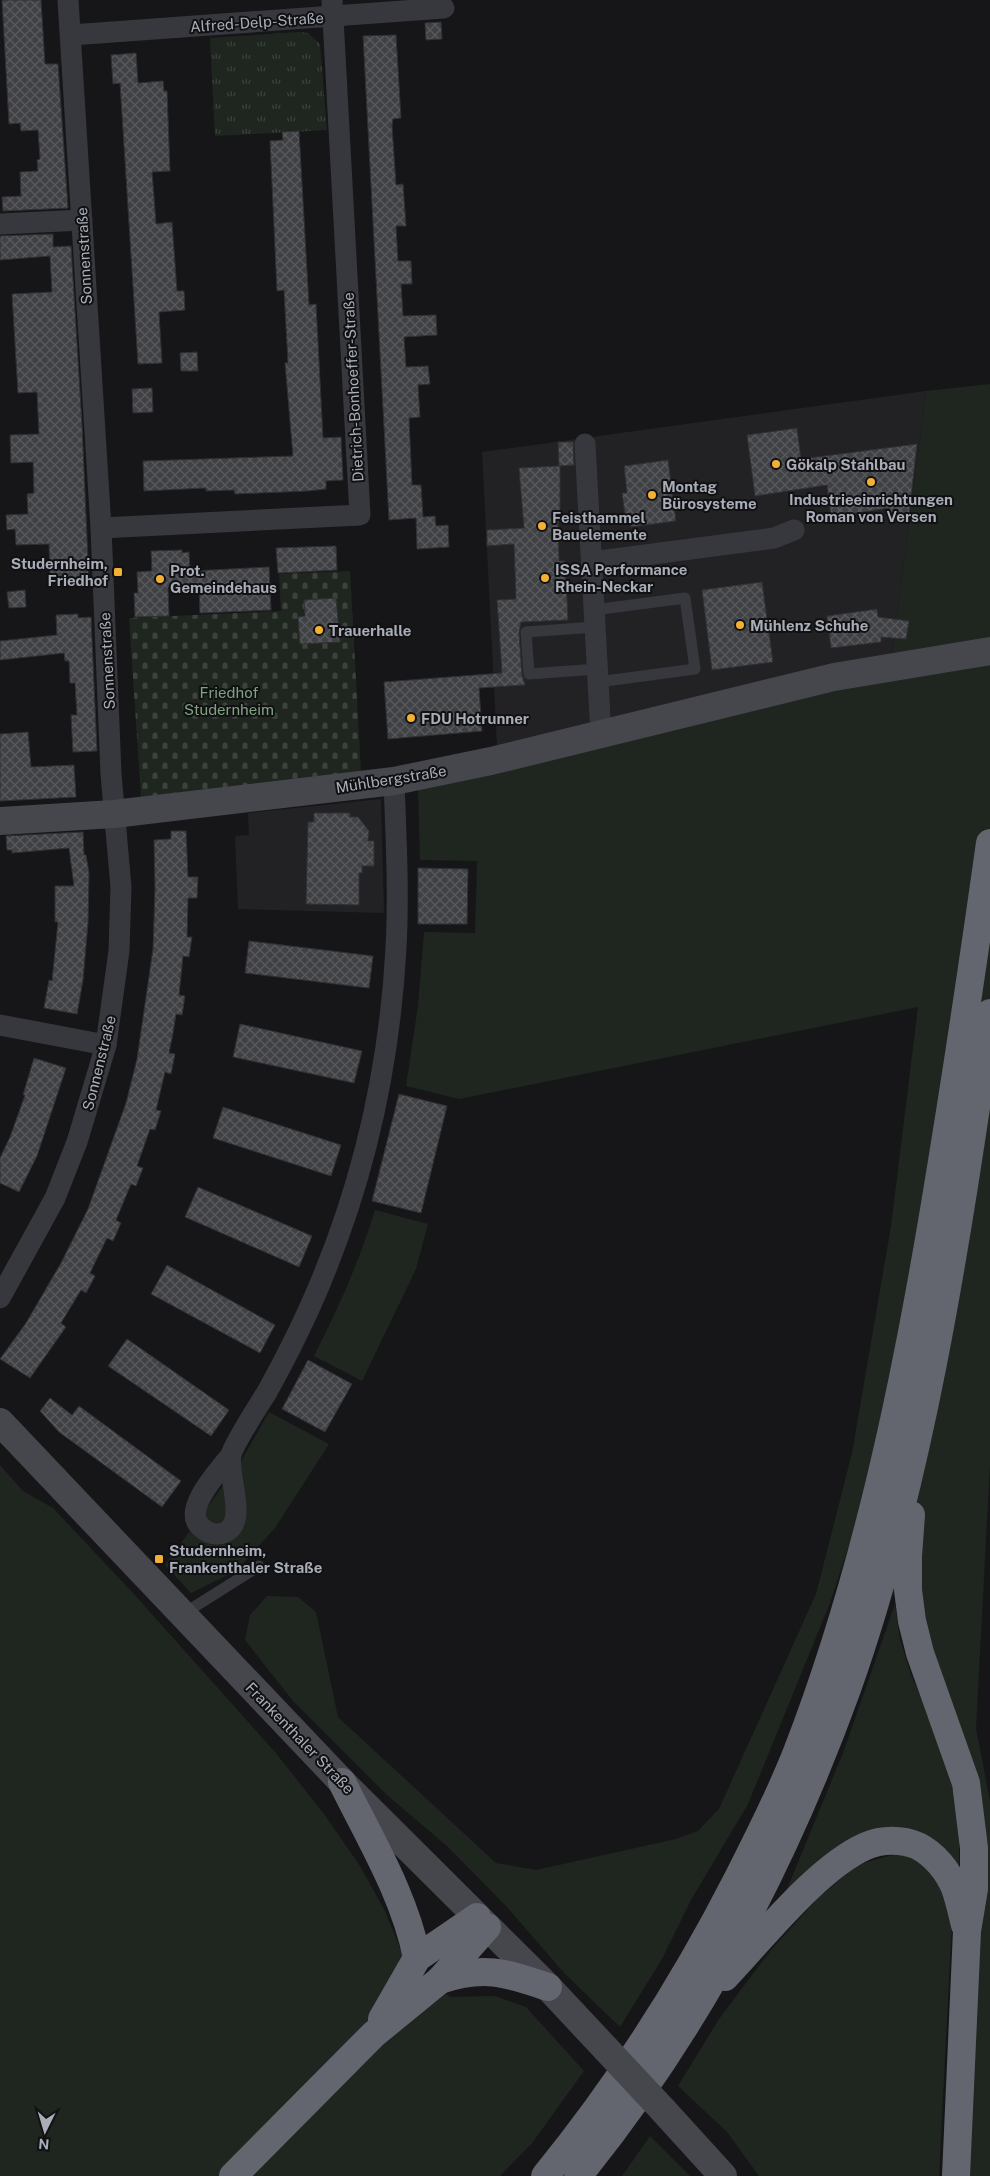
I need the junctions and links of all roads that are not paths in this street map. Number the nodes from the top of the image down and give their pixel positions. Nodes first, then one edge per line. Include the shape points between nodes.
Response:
1 (68, 0) edge
2 (444, 8) dead end
3 (332, 9) edge
4 (71, 35) junction
5 (82, 220) junction
6 (0, 224) edge
7 (585, 444) dead end
8 (101, 528) junction
9 (794, 530) dead end
10 (592, 562) junction
11 (595, 619) junction
12 (990, 651) edge
13 (598, 676) junction
14 (601, 735) junction
15 (394, 781) junction
16 (114, 814) junction
17 (0, 820) edge
18 (990, 843) edge
19 (990, 1013) edge
20 (0, 1025) edge
21 (106, 1045) junction
22 (0, 1298) edge
23 (0, 1422) edge
24 (914, 1446) junction
25 (231, 1455) dead end
26 (259, 1566) dead end
27 (183, 1614) junction
28 (342, 1782) junction
29 (482, 1922) junction
30 (966, 1931) junction
31 (416, 1958) junction
32 (440, 1980) junction
33 (548, 1987) junction
34 (695, 2009) junction
35 (374, 2034) junction
36 (233, 2176) edge
37 (546, 2176) edge
38 (578, 2176) edge
39 (723, 2176) edge
40 (956, 2176) edge

1 - 4 street, Sonnenstraße
2 - 3 street, Alfred-Delp-Straße
3 - 4 street, Alfred-Delp-Straße via 263,28
3 - 8 street, Dietrich-Bonhoeffer-Straße via 360,515
4 - 5 street, Sonnenstraße
5 - 6 street
5 - 8 street, Sonnenstraße
7 - 10 street
8 - 16 street, Sonnenstraße
9 - 10 street via 774,538
10 - 11 street
11 - 13 street
11 - 13 lane via 526,632 529,674
11 - 13 lane via 685,598 695,669
12 - 14 street, Mühlbergstraße via 903,664
13 - 14 street
14 - 15 street, Mühlbergstraße
15 - 16 street, Mühlbergstraße
15 - 25 street via 398,897 392,996 385,1054 362,1161 336,1244 317,1290 276,1375
16 - 17 street, Mühlbergstraße
16 - 21 street, Sonnenstraße via 121,887 119,951
18 - 37 highway via 918,1306 860,1564 824,1677 770,1816 711,1930 671,2000
19 - 24 highway via 942,1309
20 - 21 street
21 - 22 street, Sonnenstraße via 78,1142 55,1198
23 - 27 street, Frankenthaler Straße
24 - 30 highway via 908,1590 920,1653 966,1783 974,1889
24 - 34 highway via 883,1573 848,1686 817,1766 764,1881
26 - 27 lane
27 - 28 street, Frankenthaler Straße
28 - 29 street, Frankenthaler Straße
28 - 31 highway via 394,1889 411,1930
29 - 31 highway
29 - 32 highway
29 - 33 street, Frankenthaler Straße
30 - 34 highway via 955,1887 938,1860 908,1842 888,1841 867,1846 833,1866 809,1888
30 - 40 highway
31 - 35 highway
32 - 33 highway via 464,1971 488,1970
32 - 35 highway
33 - 39 street, Frankenthaler Straße, bridge
34 - 38 highway via 625,2114
35 - 36 highway

